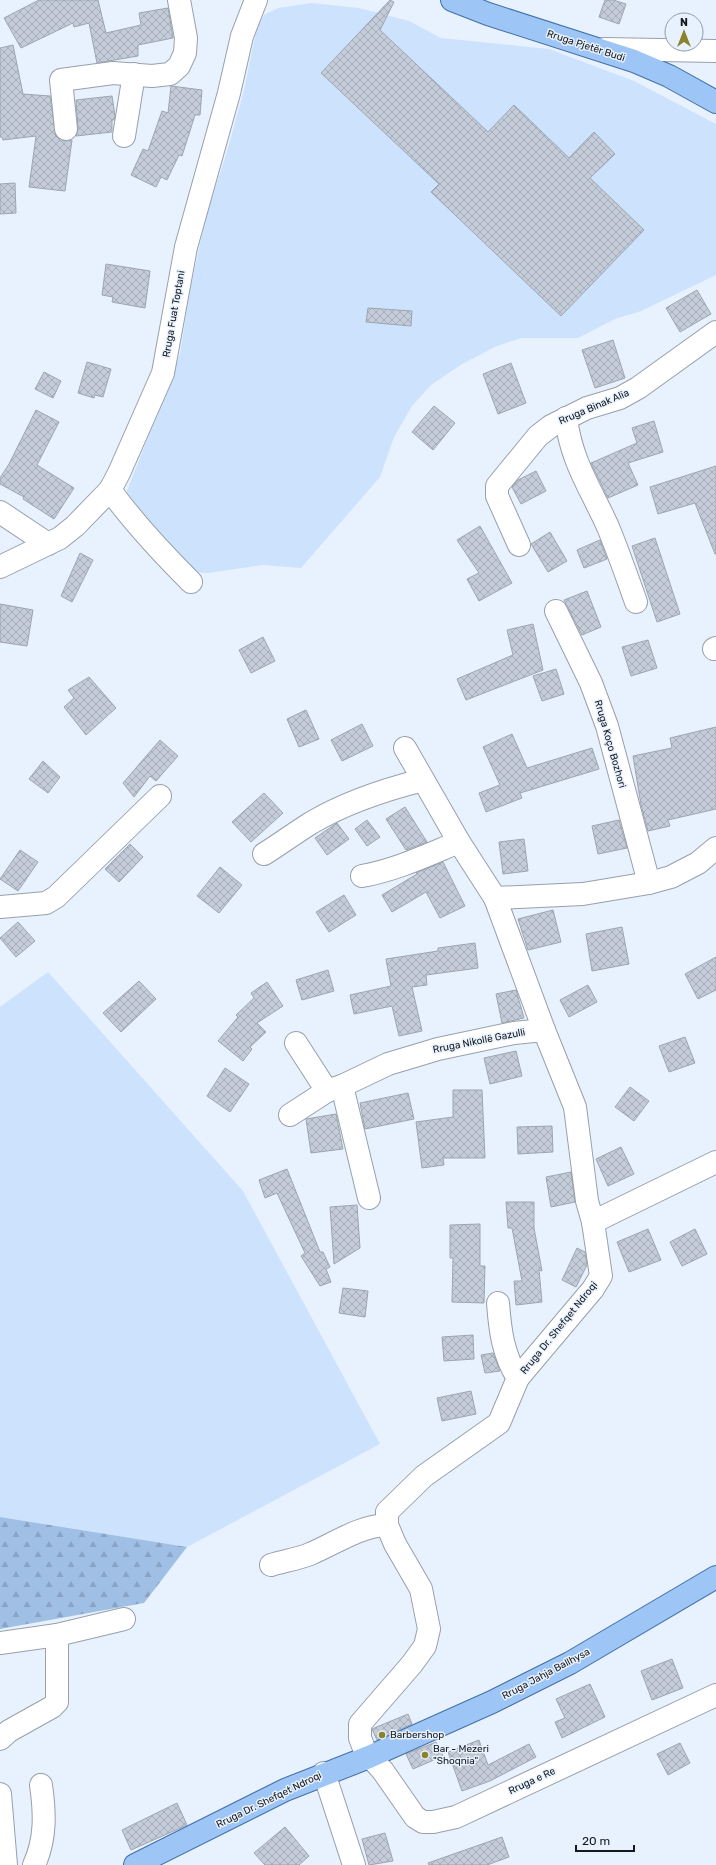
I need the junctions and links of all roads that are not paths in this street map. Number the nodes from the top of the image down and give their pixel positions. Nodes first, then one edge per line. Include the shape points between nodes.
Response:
1 (179, 0) edge
2 (256, 0) edge
3 (452, 0) edge
4 (595, 49) junction
5 (716, 51) edge
6 (134, 74) junction
7 (716, 102) edge
8 (66, 129) dead end
9 (124, 136) dead end
10 (716, 332) edge
11 (566, 418) junction
12 (110, 490) junction
13 (0, 512) edge
14 (48, 544) junction
15 (519, 545) dead end
16 (0, 567) edge
17 (191, 582) dead end
18 (636, 602) dead end
19 (556, 611) dead end
20 (405, 748) dead end
21 (423, 780) junction
22 (160, 796) dead end
23 (459, 842) junction
24 (716, 848) edge
25 (264, 854) dead end
26 (362, 876) dead end
27 (649, 883) junction
28 (495, 898) junction
29 (0, 907) edge
30 (544, 1030) junction
31 (296, 1043) dead end
32 (335, 1088) junction
33 (290, 1115) dead end
34 (716, 1162) edge
35 (369, 1198) dead end
36 (593, 1222) junction
37 (498, 1303) dead end
38 (518, 1378) junction
39 (387, 1526) junction
40 (272, 1565) dead end
41 (716, 1577) edge
42 (124, 1619) dead end
43 (57, 1635) junction
44 (0, 1643) edge
45 (716, 1695) edge
46 (0, 1739) edge
47 (369, 1757) junction
48 (324, 1773) junction
49 (41, 1785) dead end
50 (0, 1794) edge
51 (6, 1865) edge
52 (34, 1865) edge
53 (135, 1865) edge
54 (354, 1865) edge

1 - 6 street via 186,38 185,53 179,66 170,74
2 - 12 street, Rruga Fuat Toptani via 242,36 229,93 186,247 163,373
3 - 4 main road, Rruga Pjetër Budi
4 - 5 street
4 - 7 main road, Rruga Pjetër Budi via 646,66
6 - 8 street via 113,73 61,80
6 - 9 street
10 - 11 street, Rruga Binak Alia via 638,388
11 - 15 street, Rruga Binak Alia via 538,436 498,486 497,496
11 - 18 street via 572,453 608,527
12 - 14 street, Rruga Fuat Toptani via 75,526
12 - 17 street via 167,558
13 - 14 street
14 - 16 street, Rruga Fuat Toptani
19 - 27 street, Rruga Koço Bozhori via 591,683 607,726
20 - 21 street
21 - 23 street
21 - 25 street via 398,786 312,822
22 - 29 street via 56,897 46,903
23 - 26 street via 400,866
23 - 28 street
24 - 27 street via 698,863 670,877
27 - 28 street via 583,894
28 - 30 street
30 - 32 street, Rruga Nikollë Gazulli via 514,1033 438,1049 388,1064
30 - 36 street via 574,1107 587,1201
31 - 32 street
32 - 33 street, Rruga Nikollë Gazulli
32 - 35 street
34 - 36 street
36 - 38 street, Rruga Dr. Shefqet Ndroqi via 601,1276
37 - 38 street, Rruga Dr. Shefqet Ndroqi via 504,1350 509,1365
38 - 39 street, Rruga Dr. Shefqet Ndroqi via 499,1423 424,1476 387,1512
39 - 40 street via 363,1529 308,1555
39 - 47 street via 421,1589 429,1629 425,1646 412,1664 360,1724 360,1738
41 - 47 main road, Rruga Jahja Ballhysa via 570,1663 492,1702
42 - 43 street
43 - 44 street
43 - 46 street via 57,1702
45 - 47 street, Rruga e Re via 456,1817 433,1822 423,1822 415,1817 383,1771
47 - 48 main road, Rruga Dr. Shefqet Ndroqi
48 - 53 main road, Rruga Dr. Shefqet Ndroqi
48 - 54 street
49 - 52 street via 44,1831
50 - 51 street

